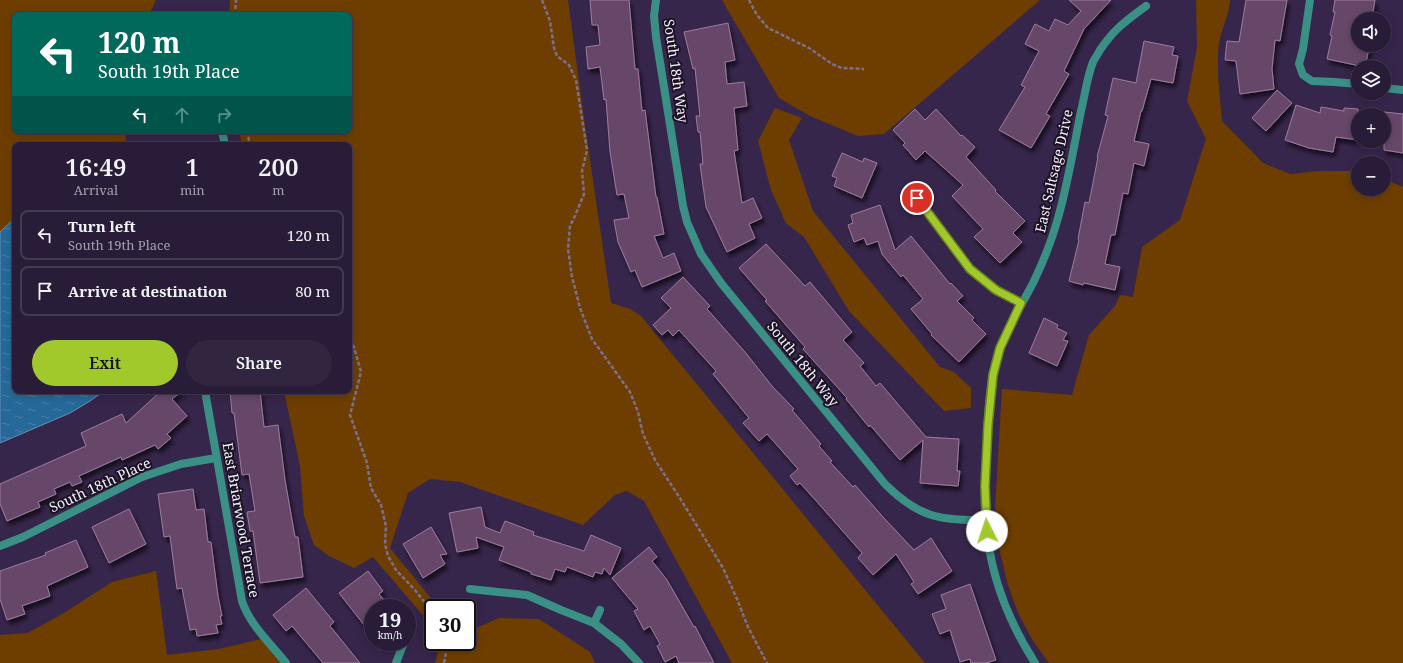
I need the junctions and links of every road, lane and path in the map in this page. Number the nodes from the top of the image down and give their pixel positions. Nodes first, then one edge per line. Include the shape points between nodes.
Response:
1 (236, 0) edge
2 (542, 0) edge
3 (656, 0) edge
4 (749, 0) edge
5 (1310, 0) edge
6 (1146, 6) dead end
7 (235, 12) edge
8 (864, 69) dead end
9 (1351, 83) edge
10 (1391, 89) edge
11 (1403, 90) edge
12 (917, 198) dead end
13 (1021, 303) junction
14 (352, 344) edge
15 (205, 394) edge
16 (216, 458) junction
17 (986, 520) junction
18 (0, 546) edge
19 (470, 589) dead end
20 (424, 602) edge
21 (600, 610) dead end
22 (594, 623) junction
23 (401, 651) edge
24 (446, 651) edge
25 (286, 663) edge
26 (396, 663) edge
27 (444, 663) edge
28 (639, 663) edge
29 (767, 663) edge
30 (1035, 663) edge

1 - 7 path
2 - 29 path via 550,21 557,56 569,65 576,80 587,150 582,171 584,194 570,226 568,249 580,308 592,338 630,392 643,434 655,460 723,568 748,627
3 - 17 street, South 18th Way via 656,37 683,206 693,236 709,268 896,496 918,510 934,516 956,521
4 - 8 path via 768,28 809,48 832,64 842,68
5 - 9 street via 1305,42 1299,64 1303,75 1312,81
6 - 13 street, East Saltsage Drive via 1119,26 1093,61 1052,240
10 - 11 street
12 - 13 street via 970,269 996,290
13 - 17 street, East Saltsage Drive via 1000,348 993,375 985,486
14 - 20 path via 361,372 350,415 367,463 371,488 381,505 386,526 385,544 388,556 396,570
15 - 16 street, East Briarwood Terrace
16 - 18 street, South 18th Place via 181,464 142,477 24,537
16 - 25 street, East Briarwood Terrace via 245,612
17 - 30 street via 988,542 1000,590 1009,616
19 - 22 street via 527,595
21 - 22 street
22 - 28 street via 621,644
23 - 26 street
24 - 27 path

